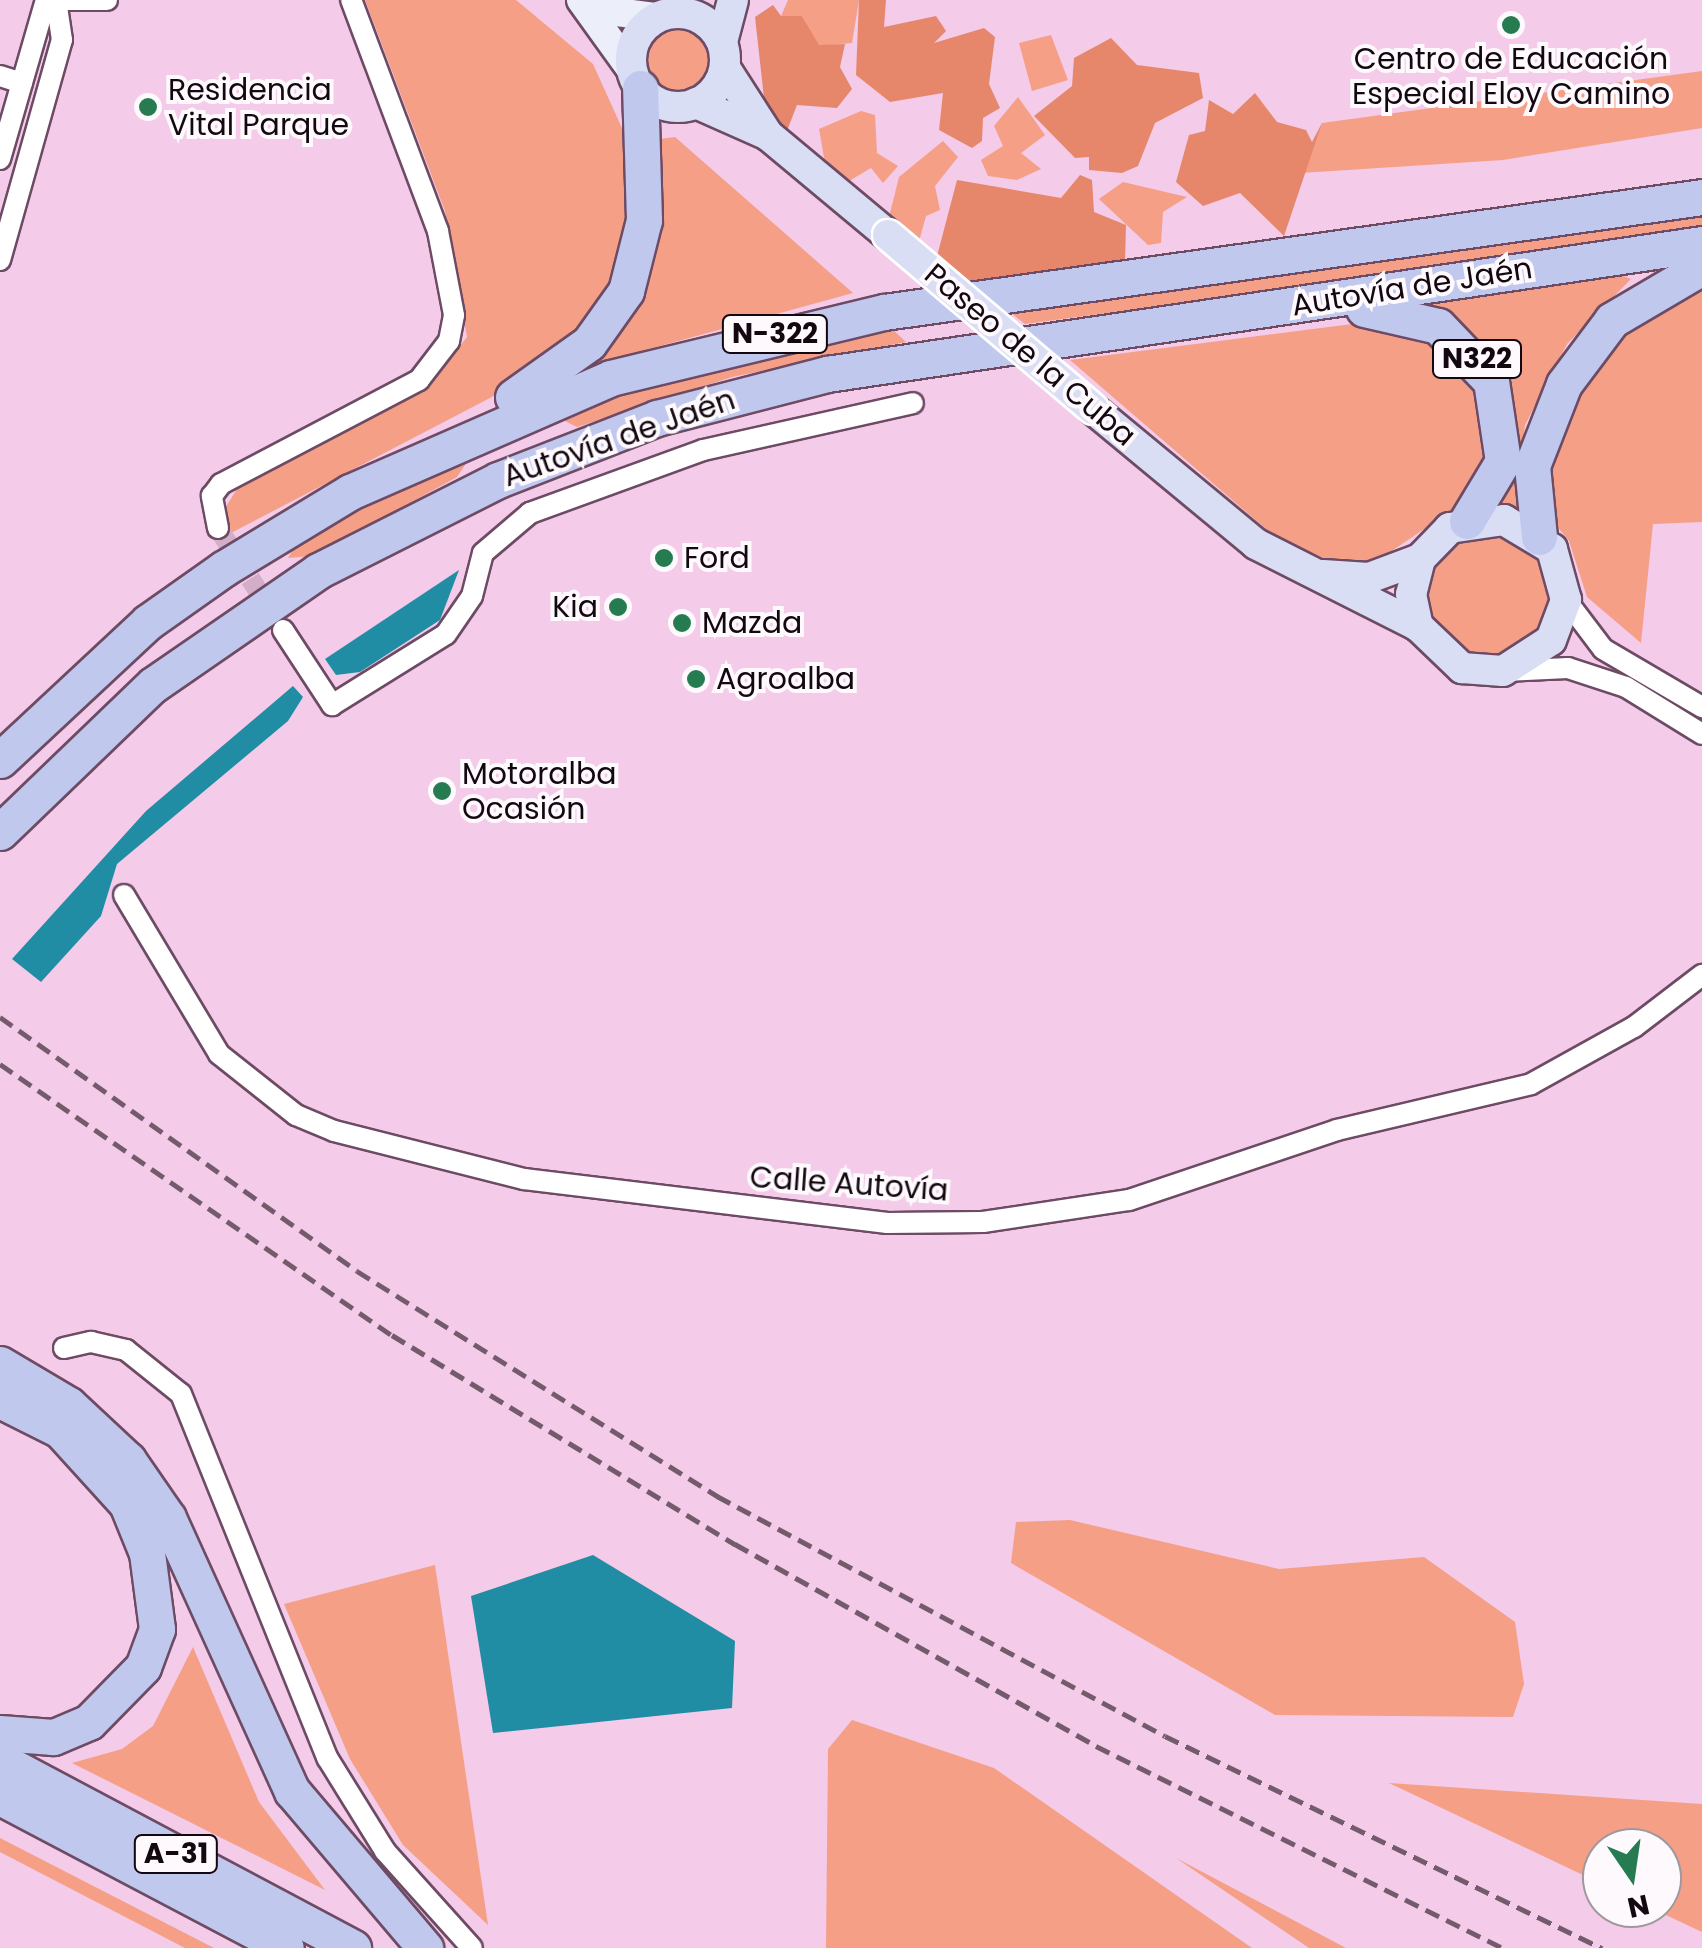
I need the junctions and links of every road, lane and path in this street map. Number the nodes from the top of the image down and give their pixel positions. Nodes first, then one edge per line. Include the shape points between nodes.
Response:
1 (46, 0) edge
2 (59, 0) edge
3 (107, 0) edge
4 (351, 0) edge
5 (733, 0) edge
6 (587, 5) edge
7 (693, 6) edge
8 (656, 18) junction
9 (724, 55) junction
10 (0, 76) edge
11 (636, 80) junction
12 (22, 83) junction
13 (696, 103) junction
14 (768, 135) junction
15 (0, 159) edge
16 (1702, 197) edge
17 (1702, 244) edge
18 (0, 260) edge
19 (1702, 268) edge
20 (1313, 302) junction
21 (913, 403) dead end
22 (350, 492) junction
23 (1467, 522) junction
24 (218, 528) tunnel mouth
25 (1539, 538) junction
26 (1420, 559) junction
27 (1296, 570) junction
28 (1566, 600) junction
29 (1418, 626) junction
30 (283, 630) tunnel mouth
31 (1503, 671) junction
32 (1702, 707) edge
33 (1702, 734) edge
34 (0, 760) edge
35 (0, 832) edge
36 (124, 895) dead end
37 (1702, 975) edge
38 (64, 1348) dead end
39 (0, 1364) edge
40 (24, 1400) edge
41 (88, 1438) junction
42 (0, 1733) edge
43 (0, 1760) edge
44 (0, 1797) edge
45 (163, 1883) junction
46 (251, 1948) edge
47 (286, 1948) edge
48 (353, 1948) edge
49 (425, 1948) edge
50 (472, 1948) edge

1 - 12 street
2 - 3 street
2 - 18 street via 62,40
4 - 24 street via 401,148 431,206 454,315 449,341 407,387 221,484 212,496
5 - 9 main road
6 - 8 main road
6 - 11 main road
7 - 8 main road
7 - 9 main road
8 - 11 main road via 632,46
9 - 13 main road
9 - 14 main road, Paseo de la Cuba
10 - 12 street
11 - 13 main road via 667,106
11 - 22 highway via 644,220 609,317 559,370
12 - 15 street
13 - 14 main road, Paseo de la Cuba
14 - 27 main road, Paseo de la Cuba, bridge via 1093,410
16 - 22 highway, Autovía de Jaén / N-322 via 884,312 734,342 484,427
17 - 20 highway, Autovía de Jaén / N-322
19 - 25 highway, N322 via 1612,320 1564,384 1532,466
20 - 23 highway, N322 via 1413,314 1478,360 1499,402 1504,444 1499,477
20 - 35 highway, Autovía de Jaén / N-322 via 827,374 658,418 498,480 318,571 153,685
21 - 30 street via 703,450 530,513 483,553 472,596 446,634 332,705
22 - 34 highway, Autovía de Jaén / N-322 via 163,611
23 - 25 main road via 1504,520
23 - 26 main road
25 - 28 main road via 1560,566
26 - 27 main road via 1369,578
26 - 29 main road via 1412,594
27 - 29 main road, Paseo de la Cuba
28 - 31 main road via 1552,640
28 - 32 street via 1603,649
29 - 31 main road via 1462,668
31 - 33 street via 1568,668 1626,687
36 - 37 street, Calle Autovía via 219,1054 309,1120 524,1179 887,1223 983,1222 1129,1200 1337,1130 1531,1084 1634,1027
38 - 50 street via 91,1342 126,1350 181,1394 320,1745 385,1850
39 - 40 highway
40 - 41 highway
41 - 42 highway via 147,1553 157,1629 144,1667 89,1722 52,1737
41 - 49 highway via 168,1518 292,1791
43 - 48 highway, A-31
44 - 45 highway, A-31
45 - 46 highway
45 - 47 highway, A-31

